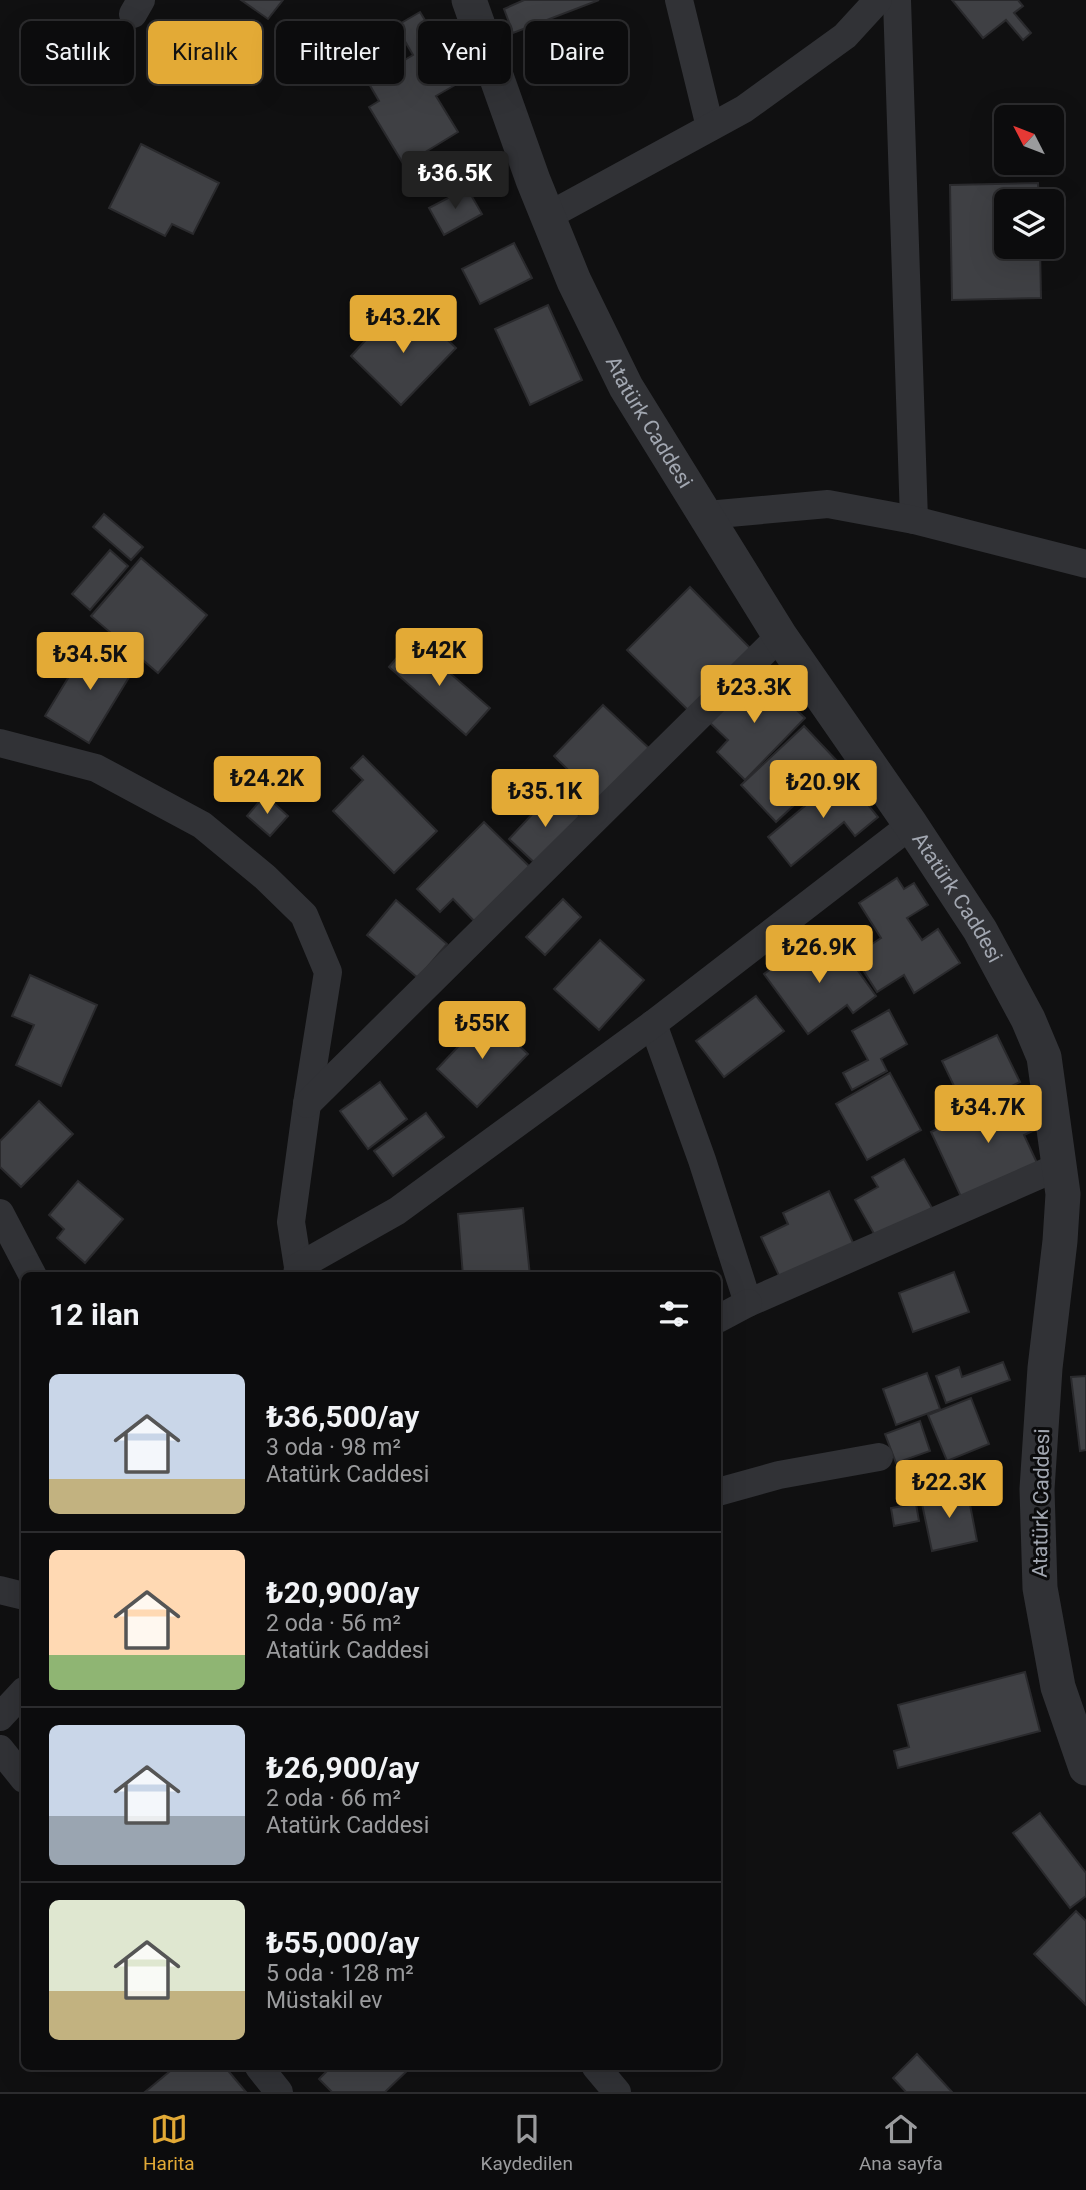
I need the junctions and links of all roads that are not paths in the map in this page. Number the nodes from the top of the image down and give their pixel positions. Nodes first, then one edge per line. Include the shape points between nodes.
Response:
1 (469, 0) edge
2 (679, 0) edge
3 (878, 0) edge
4 (897, 0) edge
5 (710, 127) junction
6 (548, 216) junction
7 (707, 515) junction
8 (914, 520) junction
9 (1086, 564) edge
10 (780, 636) junction
11 (0, 744) edge
12 (911, 825) junction
13 (653, 1024) junction
14 (307, 1104) junction
15 (1060, 1166) junction
16 (0, 1213) edge
17 (31, 1272) edge
18 (297, 1272) edge
19 (748, 1303) junction
20 (721, 1317) edge
21 (879, 1457) dead end
22 (721, 1491) edge
23 (0, 1590) edge
24 (21, 1595) edge
25 (21, 1694) edge
26 (0, 1717) edge
27 (0, 1749) edge
28 (1086, 1768) edge
29 (21, 1775) edge
30 (261, 2070) edge
31 (599, 2070) edge
32 (279, 2092) edge
33 (617, 2092) edge

1 - 6 street, Atatürk Caddesi
2 - 5 street
3 - 5 street via 845,36
4 - 8 street
5 - 6 street
6 - 7 street, Atatürk Caddesi via 574,282 626,387
7 - 8 street via 828,504
7 - 10 street, Atatürk Caddesi
8 - 9 street
10 - 12 street, Atatürk Caddesi
10 - 14 street
11 - 14 street via 96,768 202,825 304,915 328,972
12 - 13 street
12 - 15 street, Atatürk Caddesi via 980,930 1028,1019 1044,1058
13 - 18 street via 397,1211
13 - 19 street
14 - 18 street via 291,1222
15 - 19 street
15 - 28 street, Atatürk Caddesi via 1063,1194 1045,1368 1038,1550 1040,1588 1058,1687
16 - 17 street
19 - 20 street
21 - 22 street via 779,1475
23 - 24 street
25 - 26 street
27 - 29 street
30 - 32 street
31 - 33 street

